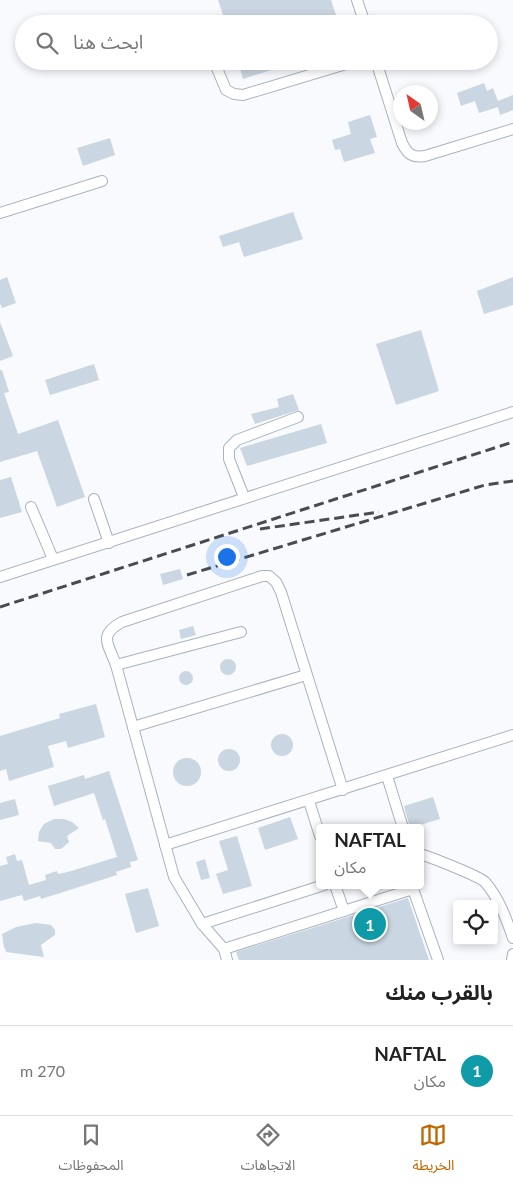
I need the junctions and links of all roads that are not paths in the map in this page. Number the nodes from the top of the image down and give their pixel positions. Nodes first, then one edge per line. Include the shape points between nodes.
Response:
1 (357, 0) edge
2 (362, 15) edge
3 (218, 70) edge
4 (326, 70) edge
5 (379, 70) edge
6 (513, 129) edge
7 (102, 181) dead end
8 (0, 213) edge
9 (513, 412) edge
10 (298, 418) dead end
11 (244, 498) junction
12 (94, 499) dead end
13 (31, 507) dead end
14 (109, 543) junction
15 (53, 559) junction
16 (0, 577) edge
17 (241, 632) dead end
18 (116, 665) junction
19 (306, 675) junction
20 (133, 727) junction
21 (513, 735) edge
22 (387, 776) junction
23 (343, 790) junction
24 (309, 801) junction
25 (316, 824) edge
26 (402, 824) edge
27 (165, 845) junction
28 (424, 855) edge
29 (316, 888) edge
30 (336, 889) edge
31 (344, 911) junction
32 (202, 924) junction
33 (513, 938) edge
34 (224, 949) junction
35 (513, 954) edge
36 (227, 960) edge
37 (438, 960) edge
38 (512, 960) edge

1 - 2 street
3 - 4 street via 226,90 243,95
5 - 6 street via 402,143 407,153 416,157
7 - 8 street
9 - 11 street
10 - 11 street via 237,440 230,448 229,460
11 - 14 street
12 - 14 street
13 - 15 street
14 - 15 street
15 - 16 street
17 - 18 street
18 - 19 street via 107,633 122,622 269,576 281,592
18 - 20 street
19 - 20 street
19 - 23 street
20 - 27 street
21 - 22 street
22 - 23 street
22 - 26 street
23 - 24 street
24 - 25 street
24 - 27 street
27 - 32 street via 174,877
28 - 33 street via 483,880 501,906
29 - 32 street
30 - 31 street
31 - 34 street
31 - 37 street via 413,889
32 - 34 street
34 - 36 street
35 - 38 street

